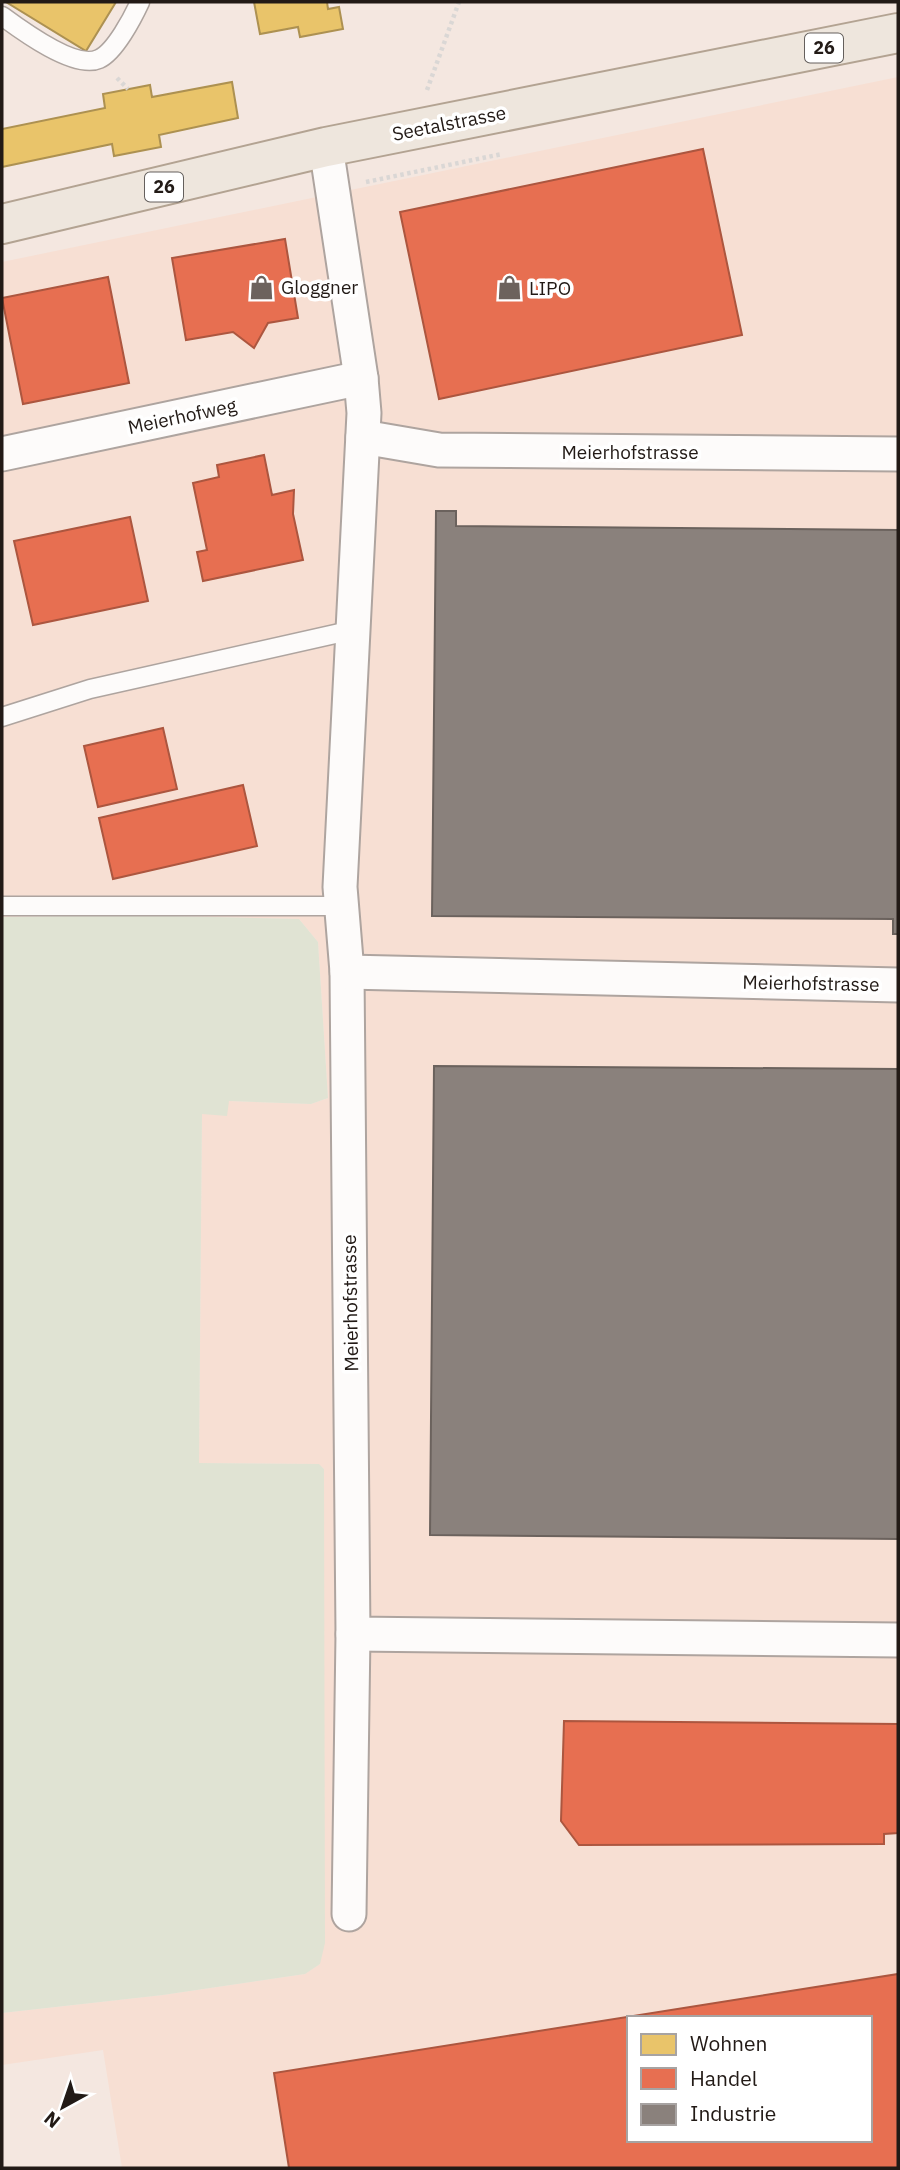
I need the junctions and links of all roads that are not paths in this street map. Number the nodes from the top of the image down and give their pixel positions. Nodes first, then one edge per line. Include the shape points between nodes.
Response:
1 (140, 2) edge
2 (2, 16) edge
3 (898, 33) edge
4 (326, 147) junction
5 (2, 224) edge
6 (361, 378) junction
7 (363, 437) junction
8 (2, 454) edge
9 (898, 454) edge
10 (353, 630) junction
11 (2, 717) edge
12 (2, 906) edge
13 (342, 906) junction
14 (347, 972) junction
15 (898, 985) edge
16 (354, 1634) junction
17 (898, 1640) edge
18 (349, 1914) dead end

1 - 2 lane via 116,43 100,59 83,61
3 - 4 main road, Seetalstrasse / 26
4 - 5 main road, Seetalstrasse / 26
4 - 6 street, Meierhofstrasse
6 - 7 street, Meierhofstrasse
6 - 8 street, Meierhofweg
7 - 9 street, Meierhofstrasse via 439,450
7 - 10 street, Meierhofstrasse
10 - 11 lane via 90,689
10 - 13 street, Meierhofstrasse
12 - 13 lane
13 - 14 street, Meierhofstrasse
14 - 15 street, Meierhofstrasse
14 - 16 street, Meierhofstrasse
16 - 17 street
16 - 18 street, Meierhofstrasse

